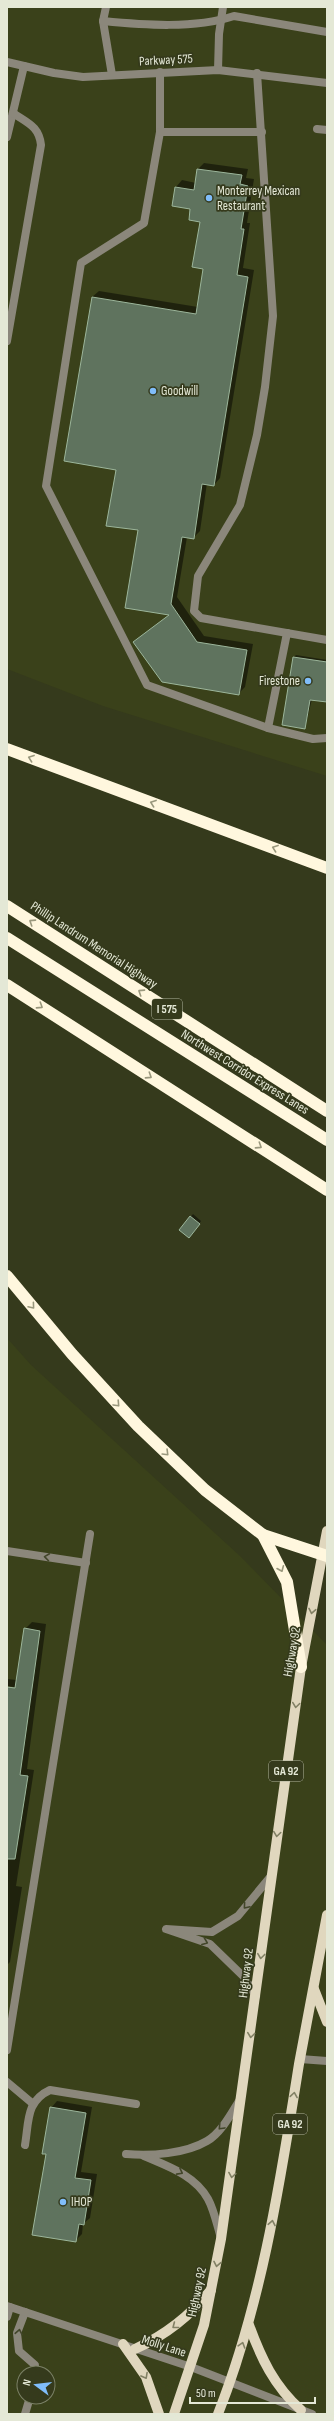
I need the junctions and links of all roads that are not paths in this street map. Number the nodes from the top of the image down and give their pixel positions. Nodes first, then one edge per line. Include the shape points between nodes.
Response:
1 (106, 7) edge
2 (224, 7) edge
3 (221, 20) junction
4 (103, 21) junction
5 (327, 32) edge
6 (7, 62) edge
7 (24, 66) junction
8 (218, 70) junction
9 (160, 72) junction
10 (257, 73) junction
11 (112, 75) junction
12 (327, 83) edge
13 (13, 113) junction
14 (318, 129) dead end
15 (327, 130) edge
16 (160, 132) junction
17 (262, 132) junction
18 (7, 136) edge
19 (7, 341) edge
20 (286, 632) junction
21 (327, 640) edge
22 (268, 728) junction
23 (327, 738) edge
24 (7, 749) edge
25 (327, 861) edge
26 (312, 862) junction
27 (327, 868) edge
28 (7, 906) edge
29 (7, 938) edge
30 (7, 985) edge
31 (327, 1111) edge
32 (327, 1140) edge
33 (327, 1190) edge
34 (7, 1276) edge
35 (327, 1531) edge
36 (90, 1534) dead end
37 (263, 1535) junction
38 (7, 1551) edge
39 (325, 1555) edge
40 (86, 1563) junction
41 (302, 1667) junction
42 (272, 1876) junction
43 (327, 1915) edge
44 (314, 1987) junction
45 (256, 1996) junction
46 (327, 2022) edge
47 (7, 2050) edge
48 (300, 2059) junction
49 (327, 2061) edge
50 (7, 2082) edge
51 (243, 2095) junction
52 (32, 2104) junction
53 (136, 2104) dead end
54 (25, 2145) dead end
55 (126, 2154) dead end
56 (144, 2156) junction
57 (221, 2239) junction
58 (212, 2288) junction
59 (9, 2306) edge
60 (25, 2312) junction
61 (7, 2317) edge
62 (249, 2325) junction
63 (123, 2344) junction
64 (135, 2349) junction
65 (35, 2365) edge
66 (191, 2367) junction
67 (231, 2382) junction
68 (301, 2410) junction
69 (160, 2414) edge
70 (174, 2414) edge
71 (218, 2414) edge
72 (312, 2414) edge

1 - 4 street
2 - 3 street
3 - 4 street via 148,26
3 - 5 street via 234,16
3 - 8 street
4 - 11 street
6 - 7 street, Parkway 575
7 - 11 street, Parkway 575 via 84,77
7 - 13 street
8 - 9 street, Parkway 575
8 - 10 street, Parkway 575
9 - 11 street, Parkway 575
9 - 16 street
10 - 12 street, Parkway 575
10 - 17 street
13 - 18 street
13 - 19 street via 34,126 40,134 41,145
14 - 15 street
16 - 17 street
16 - 22 street via 144,223 80,263 46,486 147,685
17 - 20 street via 273,316 265,386 257,435 240,505 198,576 194,611 201,618
20 - 21 street
20 - 22 street
22 - 23 street via 313,739
26 -> 24 highway
25 - 26 highway
26 - 27 highway
31 -> 28 highway, Phillip Landrum Memorial Highway / I 575
29 - 32 highway, Northwest Corridor Express Lanes
30 -> 33 highway
34 -> 37 highway via 72,1354 138,1426 205,1490
35 - 39 main road, Highway 92 / GA 92
36 - 40 street
37 - 39 highway
37 -> 41 highway via 287,1582
40 -> 38 street
39 -> 41 main road, Highway 92 / GA 92
40 - 47 street
41 -> 42 main road, Highway 92 / GA 92
42 -> 45 main road, Highway 92 / GA 92
42 -> 45 street via 238,1916 212,1932 166,1929 210,1944 240,1972
43 - 44 main road, GA 92
44 - 46 main road
44 - 48 main road, GA 92
45 -> 51 main road, Highway 92 / GA 92
48 - 49 street
62 -> 48 main road, GA 92 via 272,2228
50 - 52 street
51 -> 56 street via 225,2123 208,2141 192,2148
51 -> 57 main road, Highway 92 / GA 92
52 - 53 street via 39,2095 50,2090
52 - 54 street
55 - 56 street
56 -> 57 street via 187,2176 199,2187 208,2199
57 -> 58 main road, Highway 92 / GA 92
58 -> 64 main road via 176,2326
58 - 66 main road, Highway 92 / GA 92
59 - 60 street, Molly Lane
59 - 61 street
60 - 63 street, Molly Lane
65 -> 60 street via 18,2351 17,2333
67 -> 62 main road, GA 92
62 - 68 main road via 271,2377 288,2399
63 - 64 street, Molly Lane
63 -> 69 main road via 146,2377
64 - 66 street, Molly Lane
66 - 67 street, Molly Lane
66 - 70 main road, Highway 92 / GA 92
67 - 68 street, Molly Lane
67 - 71 main road, GA 92
68 - 72 street, Molly Lane

